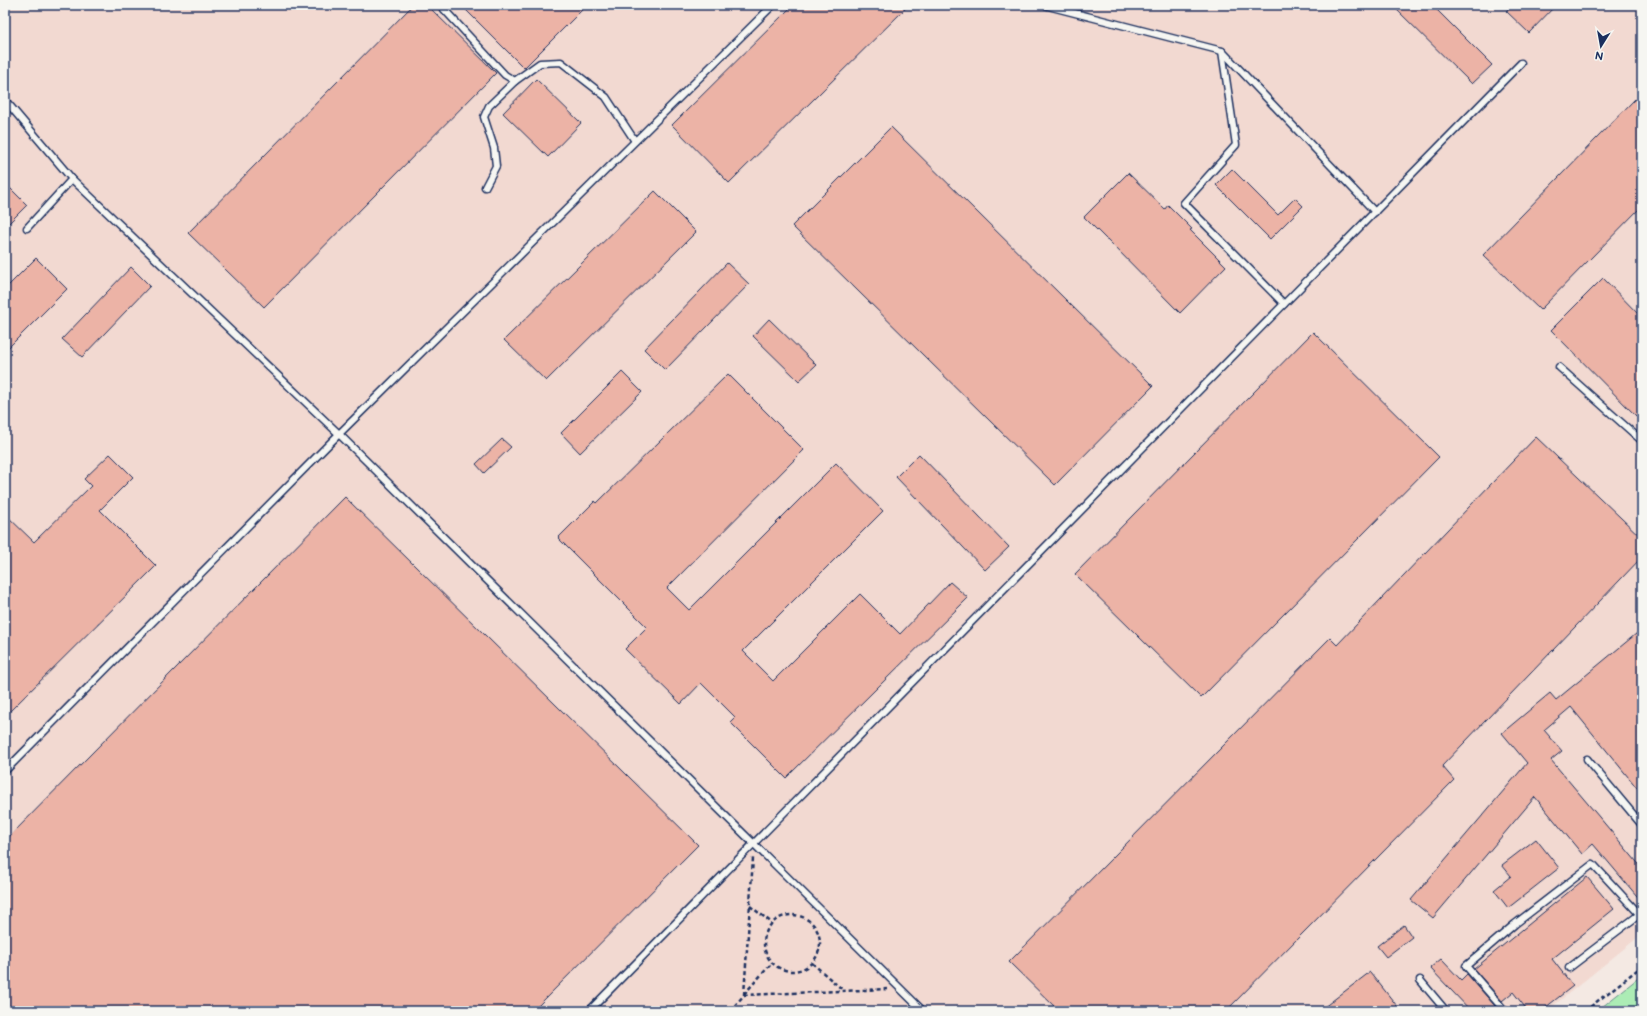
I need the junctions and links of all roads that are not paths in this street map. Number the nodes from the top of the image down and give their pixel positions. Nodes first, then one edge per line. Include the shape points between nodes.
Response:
1 (440, 5) edge
2 (773, 5) edge
3 (1044, 5) edge
4 (1222, 51) junction
5 (1521, 63) dead end
6 (515, 80) junction
7 (5, 100) edge
8 (635, 141) junction
9 (72, 179) junction
10 (485, 187) dead end
11 (1375, 212) junction
12 (27, 228) dead end
13 (1284, 304) junction
14 (1559, 367) dead end
15 (339, 434) junction
16 (1642, 441) edge
17 (1587, 759) dead end
18 (5, 771) edge
19 (1642, 825) edge
20 (754, 844) junction
21 (1641, 916) edge
22 (1569, 968) dead end
23 (1420, 980) dead end
24 (589, 1011) edge
25 (923, 1011) edge
26 (1446, 1011) edge
27 (1505, 1011) edge

1 - 6 lane via 505,75
2 - 8 lane
3 - 4 lane
4 - 11 lane
4 - 13 lane via 1236,145 1184,203
5 - 11 lane
6 - 8 lane via 540,63 561,62 606,97
6 - 10 lane via 489,106 484,117 494,148 496,166
7 - 9 lane
8 - 15 lane
9 - 12 lane
9 - 15 lane
11 - 13 lane
13 - 20 lane
14 - 16 lane
15 - 18 lane
15 - 20 lane
17 - 19 lane
20 - 24 lane
20 - 25 lane
21 - 22 lane
21 - 27 lane via 1593,864 1515,924 1466,966
23 - 26 lane

